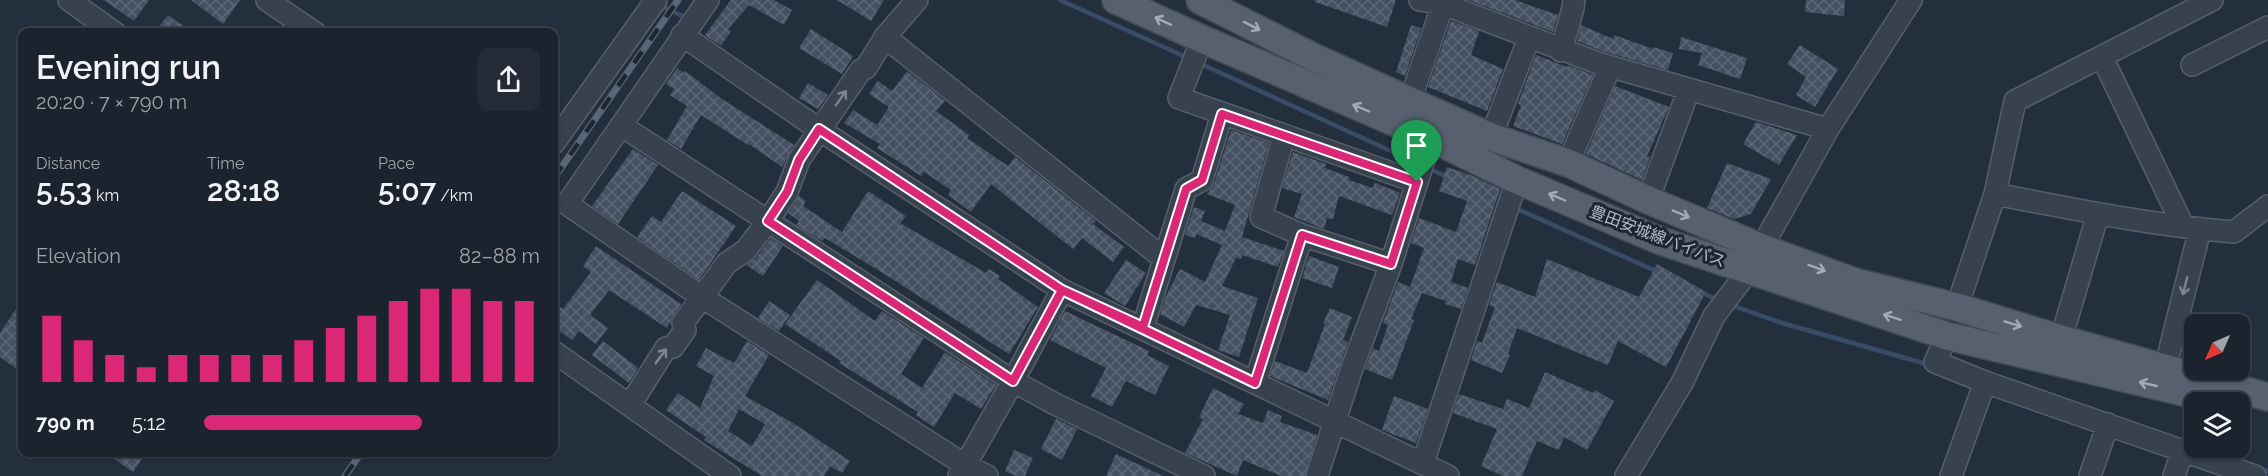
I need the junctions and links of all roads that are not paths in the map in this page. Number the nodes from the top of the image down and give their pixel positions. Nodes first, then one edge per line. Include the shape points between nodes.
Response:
1 (267, 0) edge
2 (656, 0) edge
3 (708, 0) edge
4 (916, 0) edge
5 (1116, 0) edge
6 (1200, 0) edge
7 (1420, 0) edge
8 (1574, 0) edge
9 (1911, 0) edge
10 (2212, 0) edge
11 (73, 1) edge
12 (1443, 4) junction
13 (2268, 27) edge
14 (108, 28) edge
15 (308, 28) edge
16 (682, 35) junction
17 (885, 37) junction
18 (1529, 38) junction
19 (1202, 39) junction
20 (1561, 51) junction
21 (2102, 57) junction
22 (2192, 65) dead end
23 (1610, 67) junction
24 (1689, 89) junction
25 (1410, 101) junction
26 (1222, 114) junction
27 (622, 126) junction
28 (819, 129) junction
29 (1828, 129) junction
30 (1284, 136) junction
31 (558, 137) edge
32 (1491, 137) junction
33 (1431, 138) junction
34 (1568, 163) junction
35 (1517, 180) junction
36 (1417, 182) junction
37 (1995, 194) junction
38 (1648, 200) junction
39 (2268, 206) edge
40 (2098, 214) junction
41 (768, 221) junction
42 (2192, 228) junction
43 (1302, 235) junction
44 (1164, 258) junction
45 (1755, 259) junction
46 (1391, 264) junction
47 (1062, 290) junction
48 (702, 297) junction
49 (1957, 307) junction
50 (1143, 327) junction
51 (1947, 336) junction
52 (2061, 339) junction
53 (558, 355) edge
54 (2165, 369) junction
55 (1013, 381) junction
56 (1985, 382) junction
57 (1255, 383) junction
58 (2184, 392) edge
59 (2268, 397) edge
60 (630, 405) junction
61 (2250, 410) edge
62 (2268, 416) edge
63 (1336, 423) junction
64 (2108, 424) junction
65 (2183, 450) junction
66 (1423, 463) junction
67 (962, 471) edge
68 (730, 476) edge
69 (987, 476) edge
70 (1204, 476) edge
71 (1317, 476) edge
72 (1448, 476) edge
73 (1626, 476) edge
74 (1951, 476) edge
75 (2090, 476) edge
76 (2174, 476) edge
77 (2252, 476) edge

1 - 15 street
2 - 31 street
3 - 16 street
4 - 17 street
19 -> 5 main road, 豊田安城線バイパス
6 -> 25 main road, 豊田安城線バイパス
7 - 12 street
8 - 20 street
9 - 29 street
10 - 21 street
11 - 14 street
12 - 18 street
12 - 25 street
13 - 22 street
16 - 27 street
16 - 28 street
28 -> 17 street
17 - 44 street
18 - 20 street
18 - 32 street
19 - 26 street via 1179,99
33 -> 19 main road, 豊田安城線バイパス
20 - 23 street
21 - 37 street via 2014,102
21 - 42 street
23 - 24 street
23 - 34 street
24 - 29 street
24 - 38 street
25 - 32 main road, 豊田安城線バイパス
26 - 30 street
26 - 44 street via 1202,180 1186,189
27 - 41 street
27 - 48 street via 567,204
28 - 41 street
28 - 47 street
29 - 45 street
30 - 36 street
30 - 43 street via 1261,217
32 - 34 main road, 豊田安城線バイパス
33 - 35 main road, 豊田安城線バイパス
33 - 36 street
34 - 38 main road, 豊田安城線バイパス
45 -> 35 main road, 豊田安城線バイパス via 1661,241
35 - 66 street
36 - 46 street
37 - 40 street
37 - 49 street
38 -> 45 main road, 豊田安城線バイパス
39 - 42 street via 2234,232
40 - 42 street
40 - 52 street
41 - 48 street via 746,250 727,263
41 - 55 street
42 -> 54 street
43 - 46 street
43 - 57 street
44 - 50 street
45 -> 49 main road, 豊田安城線バイパス
51 -> 45 main road, 豊田安城線バイパス
45 - 73 street via 1714,316 1682,383
46 - 63 street
47 - 50 street
47 - 55 street
60 -> 48 street via 666,348 673,347 685,330 684,323
48 - 67 street
49 -> 52 main road, 豊田安城線バイパス
50 - 57 street
51 - 56 street via 1935,362
58 -> 51 main road, 豊田安城線バイパス
52 - 54 main road, 豊田安城線バイパス
53 - 60 street
54 - 59 main road, 豊田安城線バイパス
55 - 67 street
55 - 70 street
56 - 64 street
56 - 74 street
57 - 63 street
60 - 68 street
61 - 62 main road
63 - 66 street
63 - 71 street
64 - 65 street
64 - 75 street
65 - 76 street
65 - 77 street
66 - 72 street
67 - 69 street

